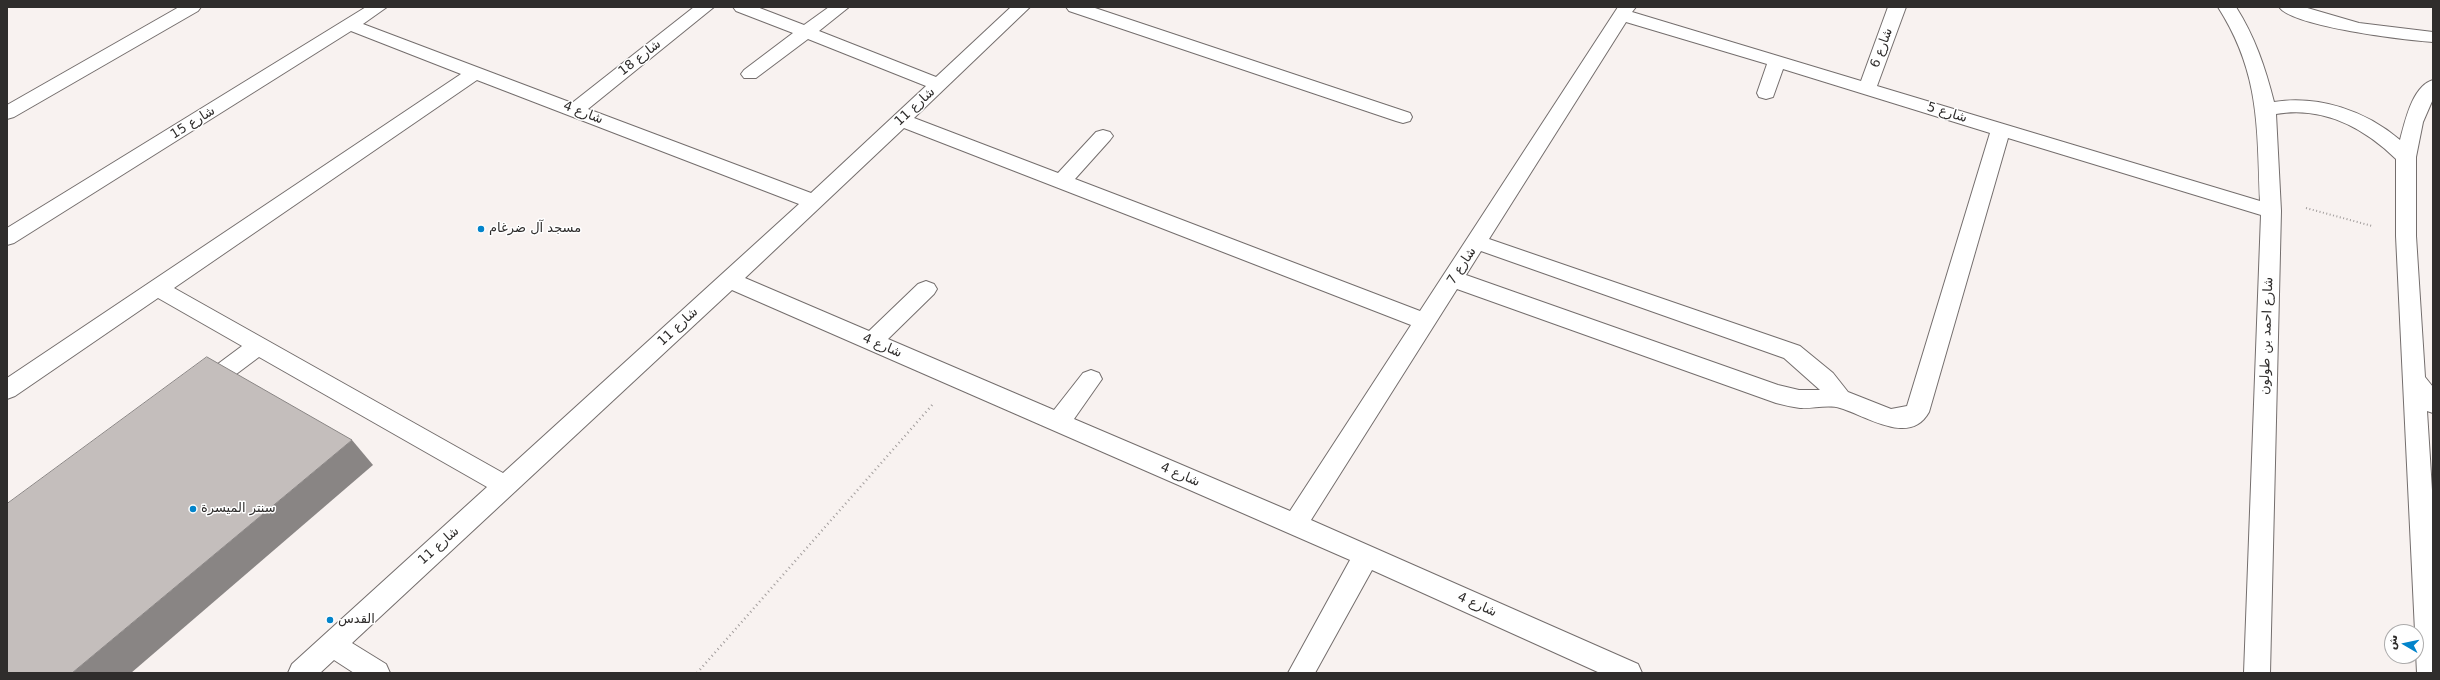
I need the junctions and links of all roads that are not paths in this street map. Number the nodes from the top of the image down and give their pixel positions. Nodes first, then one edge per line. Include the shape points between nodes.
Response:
1 (192, 7) edge
2 (378, 7) edge
3 (706, 7) edge
4 (742, 7) edge
5 (840, 7) edge
6 (1021, 7) edge
7 (1075, 7) edge
8 (1897, 7) edge
9 (2227, 7) edge
10 (2288, 7) edge
11 (1625, 11) edge
12 (351, 25) junction
13 (806, 32) junction
14 (2433, 37) edge
15 (1777, 61) junction
16 (476, 72) junction
17 (750, 74) dead end
18 (939, 85) junction
19 (2433, 86) edge
20 (1867, 89) junction
21 (1766, 94) dead end
22 (2266, 109) junction
23 (574, 110) junction
24 (7, 113) edge
25 (1403, 117) dead end
26 (902, 120) junction
27 (2001, 129) junction
28 (1102, 136) dead end
29 (2406, 157) junction
30 (1061, 182) junction
31 (814, 202) junction
32 (2271, 211) junction
33 (7, 238) edge
34 (1478, 242) junction
35 (1453, 279) junction
36 (729, 280) junction
37 (157, 288) junction
38 (926, 289) dead end
39 (1426, 322) junction
40 (871, 342) junction
41 (258, 346) junction
42 (1091, 379) dead end
43 (2414, 379) junction
44 (7, 390) edge
45 (1840, 398) junction
46 (184, 402) edge
47 (2433, 404) edge
48 (1058, 422) junction
49 (505, 486) junction
50 (1295, 524) junction
51 (1366, 556) junction
52 (332, 645) junction
53 (301, 673) edge
54 (377, 673) edge
55 (1301, 673) edge
56 (1629, 673) edge
57 (2257, 673) edge
58 (2430, 673) edge

1 - 24 street
2 - 12 street, شارع 15
3 - 23 street, شارع 18
4 - 13 street
5 - 13 street
6 - 18 street, شارع 11
7 - 25 street
8 - 20 street, شارع 6
9 - 22 street, شارع احمد بن طولون via 2239,26 2255,63
10 - 14 street via 2311,16 2386,34
11 - 15 street, شارع 5
11 - 34 street, شارع 7
12 - 16 street, شارع 4
12 - 33 street, شارع 15
13 - 17 street
13 - 18 street
15 - 20 street, شارع 5
15 - 21 street
16 - 23 street, شارع 4
16 - 37 street
18 - 26 street, شارع 11
19 - 29 street via 2426,94 2414,122
20 - 27 street, شارع 5
22 - 29 street via 2283,105 2305,105 2353,118 2375,129
22 - 32 street, شارع احمد بن طولون
23 - 31 street, شارع 4
26 - 30 street
26 - 31 street, شارع 11
27 - 32 street, شارع 5
27 - 45 street via 1917,412 1906,418 1890,418
28 - 30 street
29 - 43 street via 2406,236
30 - 39 street
31 - 36 street, شارع 11
32 - 57 street, شارع احمد بن طولون
34 - 35 street, شارع 7
34 - 45 street via 1792,352 1825,379
35 - 39 street, شارع 7
35 - 45 street via 1776,394 1799,399
36 - 40 street, شارع 4
36 - 49 street, شارع 11
37 - 41 street
37 - 44 street
38 - 40 street
39 - 50 street, شارع 7
40 - 48 street, شارع 4
41 - 46 street
41 - 49 street
42 - 48 street
43 - 47 street
43 - 58 street
48 - 50 street, شارع 4
49 - 52 street, شارع 11
50 - 51 street, شارع 4
51 - 55 street
51 - 56 street, شارع 4
52 - 53 street
52 - 54 street

